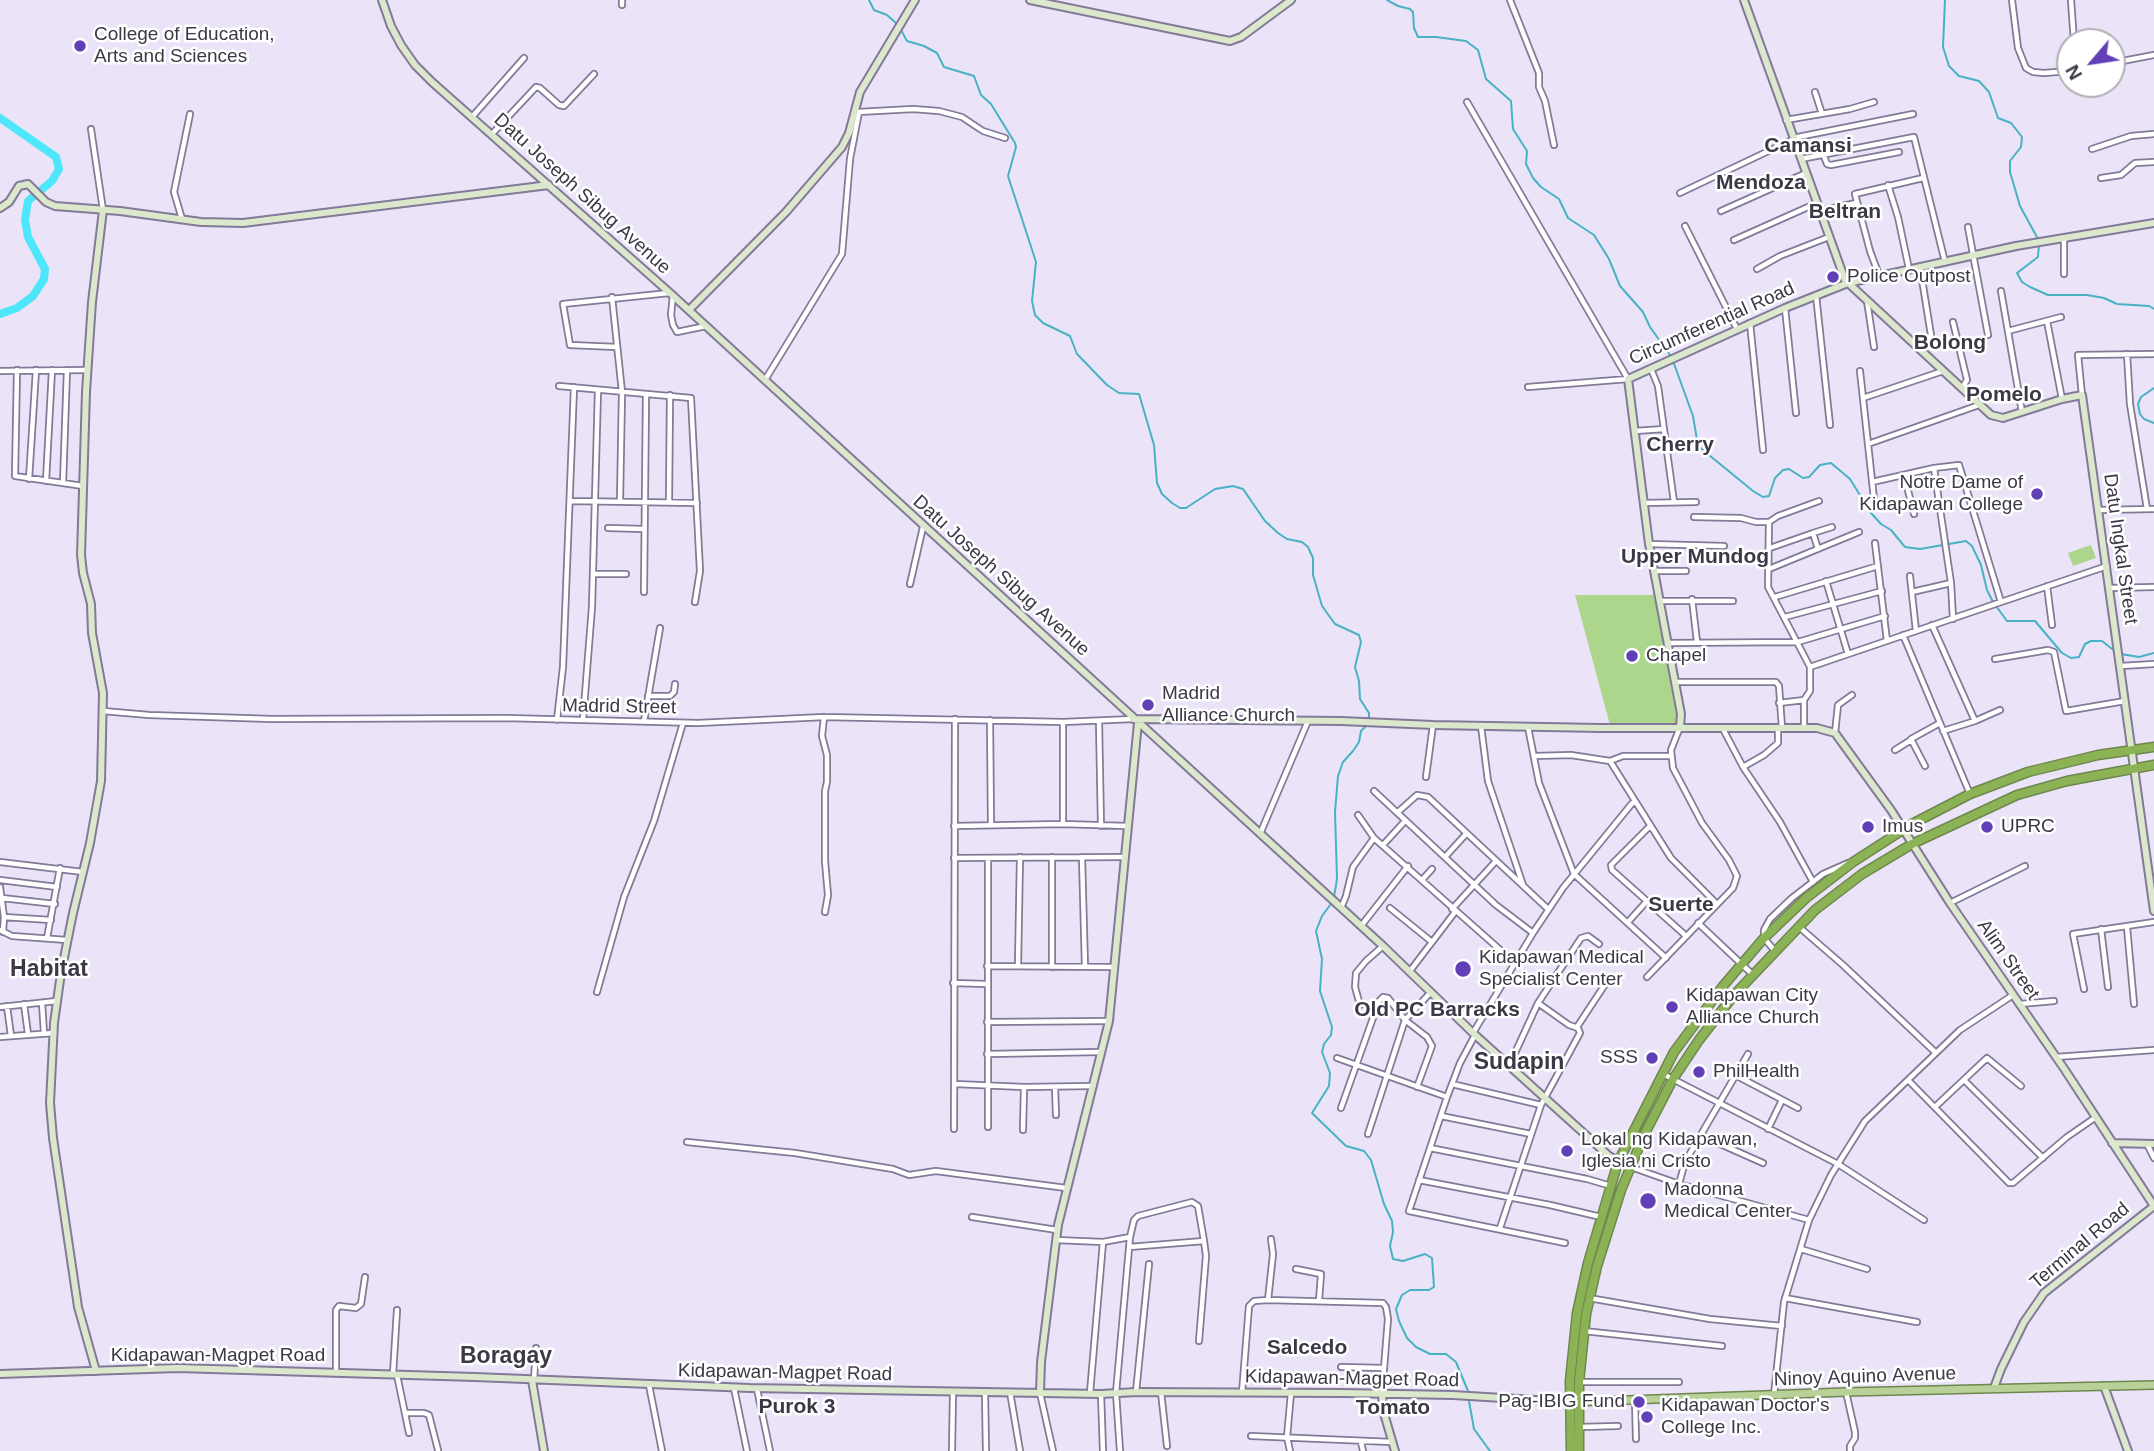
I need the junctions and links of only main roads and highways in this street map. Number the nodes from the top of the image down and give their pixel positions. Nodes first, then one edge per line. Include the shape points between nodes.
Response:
1 (2154, 747) edge
2 (2154, 765) edge
3 (2011, 778) junction
4 (2017, 795) junction
5 (1582, 1313) junction
6 (2154, 1385) edge
7 (1574, 1402) junction
8 (1571, 1451) edge
9 (1579, 1451) edge

1 - 3 highway via 2063,762
2 - 4 highway
3 - 4 highway
3 - 5 highway via 1903,829 1853,862 1806,898 1741,964 1662,1073 1618,1162 1601,1217
4 - 5 highway via 1912,844 1862,874 1798,926 1752,974 1673,1079 1630,1167
5 - 7 highway
5 - 7 highway via 1584,1331
6 - 7 main road, Ninoy Aquino Avenue
7 - 8 highway
7 - 9 highway

